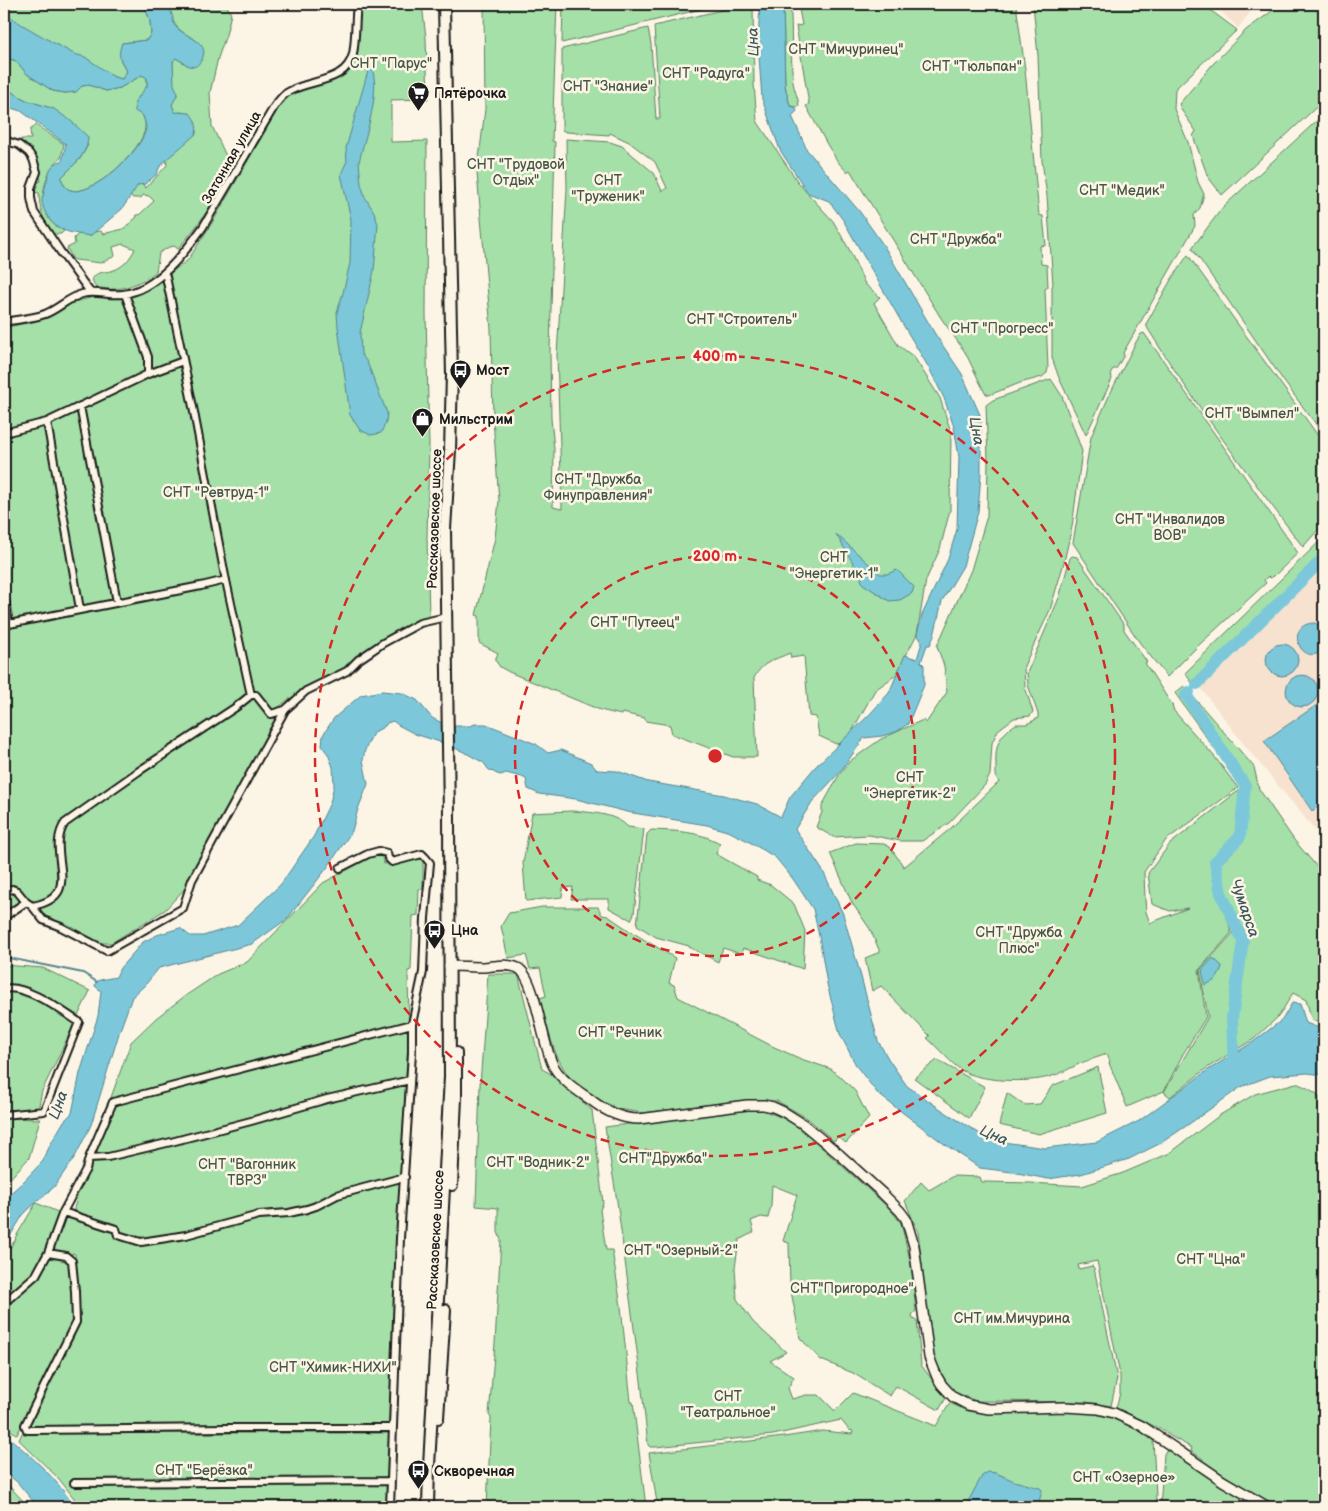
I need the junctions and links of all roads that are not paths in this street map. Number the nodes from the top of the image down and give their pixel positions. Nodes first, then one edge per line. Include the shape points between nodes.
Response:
1 (357, 4) edge
2 (444, 4) edge
3 (4, 140) edge
4 (165, 272) junction
5 (90, 292) junction
6 (125, 294) junction
7 (4, 322) edge
8 (182, 361) junction
9 (148, 374) junction
10 (80, 406) junction
11 (47, 422) junction
12 (4, 433) edge
13 (226, 580) junction
14 (4, 594) edge
15 (116, 602) junction
16 (80, 609) junction
17 (446, 617) junction
18 (6, 624) edge
19 (251, 695) junction
20 (285, 710) junction
21 (340, 868) dead end
22 (4, 891) edge
23 (29, 904) junction
24 (4, 917) edge
25 (449, 970) junction
26 (4, 988) edge
27 (412, 1024) junction
28 (410, 1080) junction
29 (4, 1115) edge
30 (89, 1158) junction
31 (404, 1177) junction
32 (63, 1212) junction
33 (48, 1253) junction
34 (4, 1303) edge
35 (392, 1428) junction
36 (391, 1481) junction
37 (74, 1482) dead end
38 (390, 1507) edge
39 (428, 1507) edge
40 (434, 1507) edge
41 (1268, 1507) edge

1 - 4 street, Затонная улица via 353,54 346,69 284,94 204,227
2 - 17 main road, Рассказовское шоссе via 452,375 445,529
3 - 5 street via 20,144 36,165 31,188 34,212
4 - 6 street, Затонная улица via 149,284
4 - 8 street
5 - 6 street, Затонная улица
5 - 7 street via 71,298 44,314
6 - 9 street via 148,358
8 - 9 street
8 - 13 street
9 - 10 street
10 - 11 street
10 - 15 street
11 - 12 street
11 - 16 street
13 - 15 street
13 - 19 street
14 - 18 street
15 - 16 street
16 - 18 street
17 - 20 street via 420,623 382,643 347,671 306,691
17 - 25 main road, Рассказовское шоссе
19 - 20 street via 256,695 271,714
19 - 23 street via 65,824 58,839 59,892 55,898 41,904
20 - 23 street via 192,880 183,908 107,951 43,920
21 - 27 street via 379,850 387,853 392,862 422,854 430,863 423,972
22 - 23 street via 17,891
23 - 24 street
25 - 39 main road, Рассказовское шоссе via 450,1077
25 - 40 main road, Рассказовское шоссе via 457,1067
25 - 41 street via 506,965 524,973 554,1068 575,1089 610,1113 639,1119 764,1105 784,1112 828,1144 906,1219 914,1246 930,1357 937,1377 953,1397 968,1405 989,1409 1065,1407 1114,1413 1142,1426
26 - 29 street via 10,987 44,999 79,1022 44,1111
27 - 28 street
27 - 30 street via 113,1102
28 - 30 street via 171,1142 108,1157
28 - 31 street
30 - 32 street
31 - 32 street via 337,1195 307,1209 259,1215 186,1235 141,1242 118,1235 116,1228
31 - 35 street
32 - 33 street
33 - 34 street via 36,1275
33 - 35 street via 66,1256 72,1261 76,1322 26,1422 27,1430
35 - 36 street
36 - 37 street
36 - 38 street

